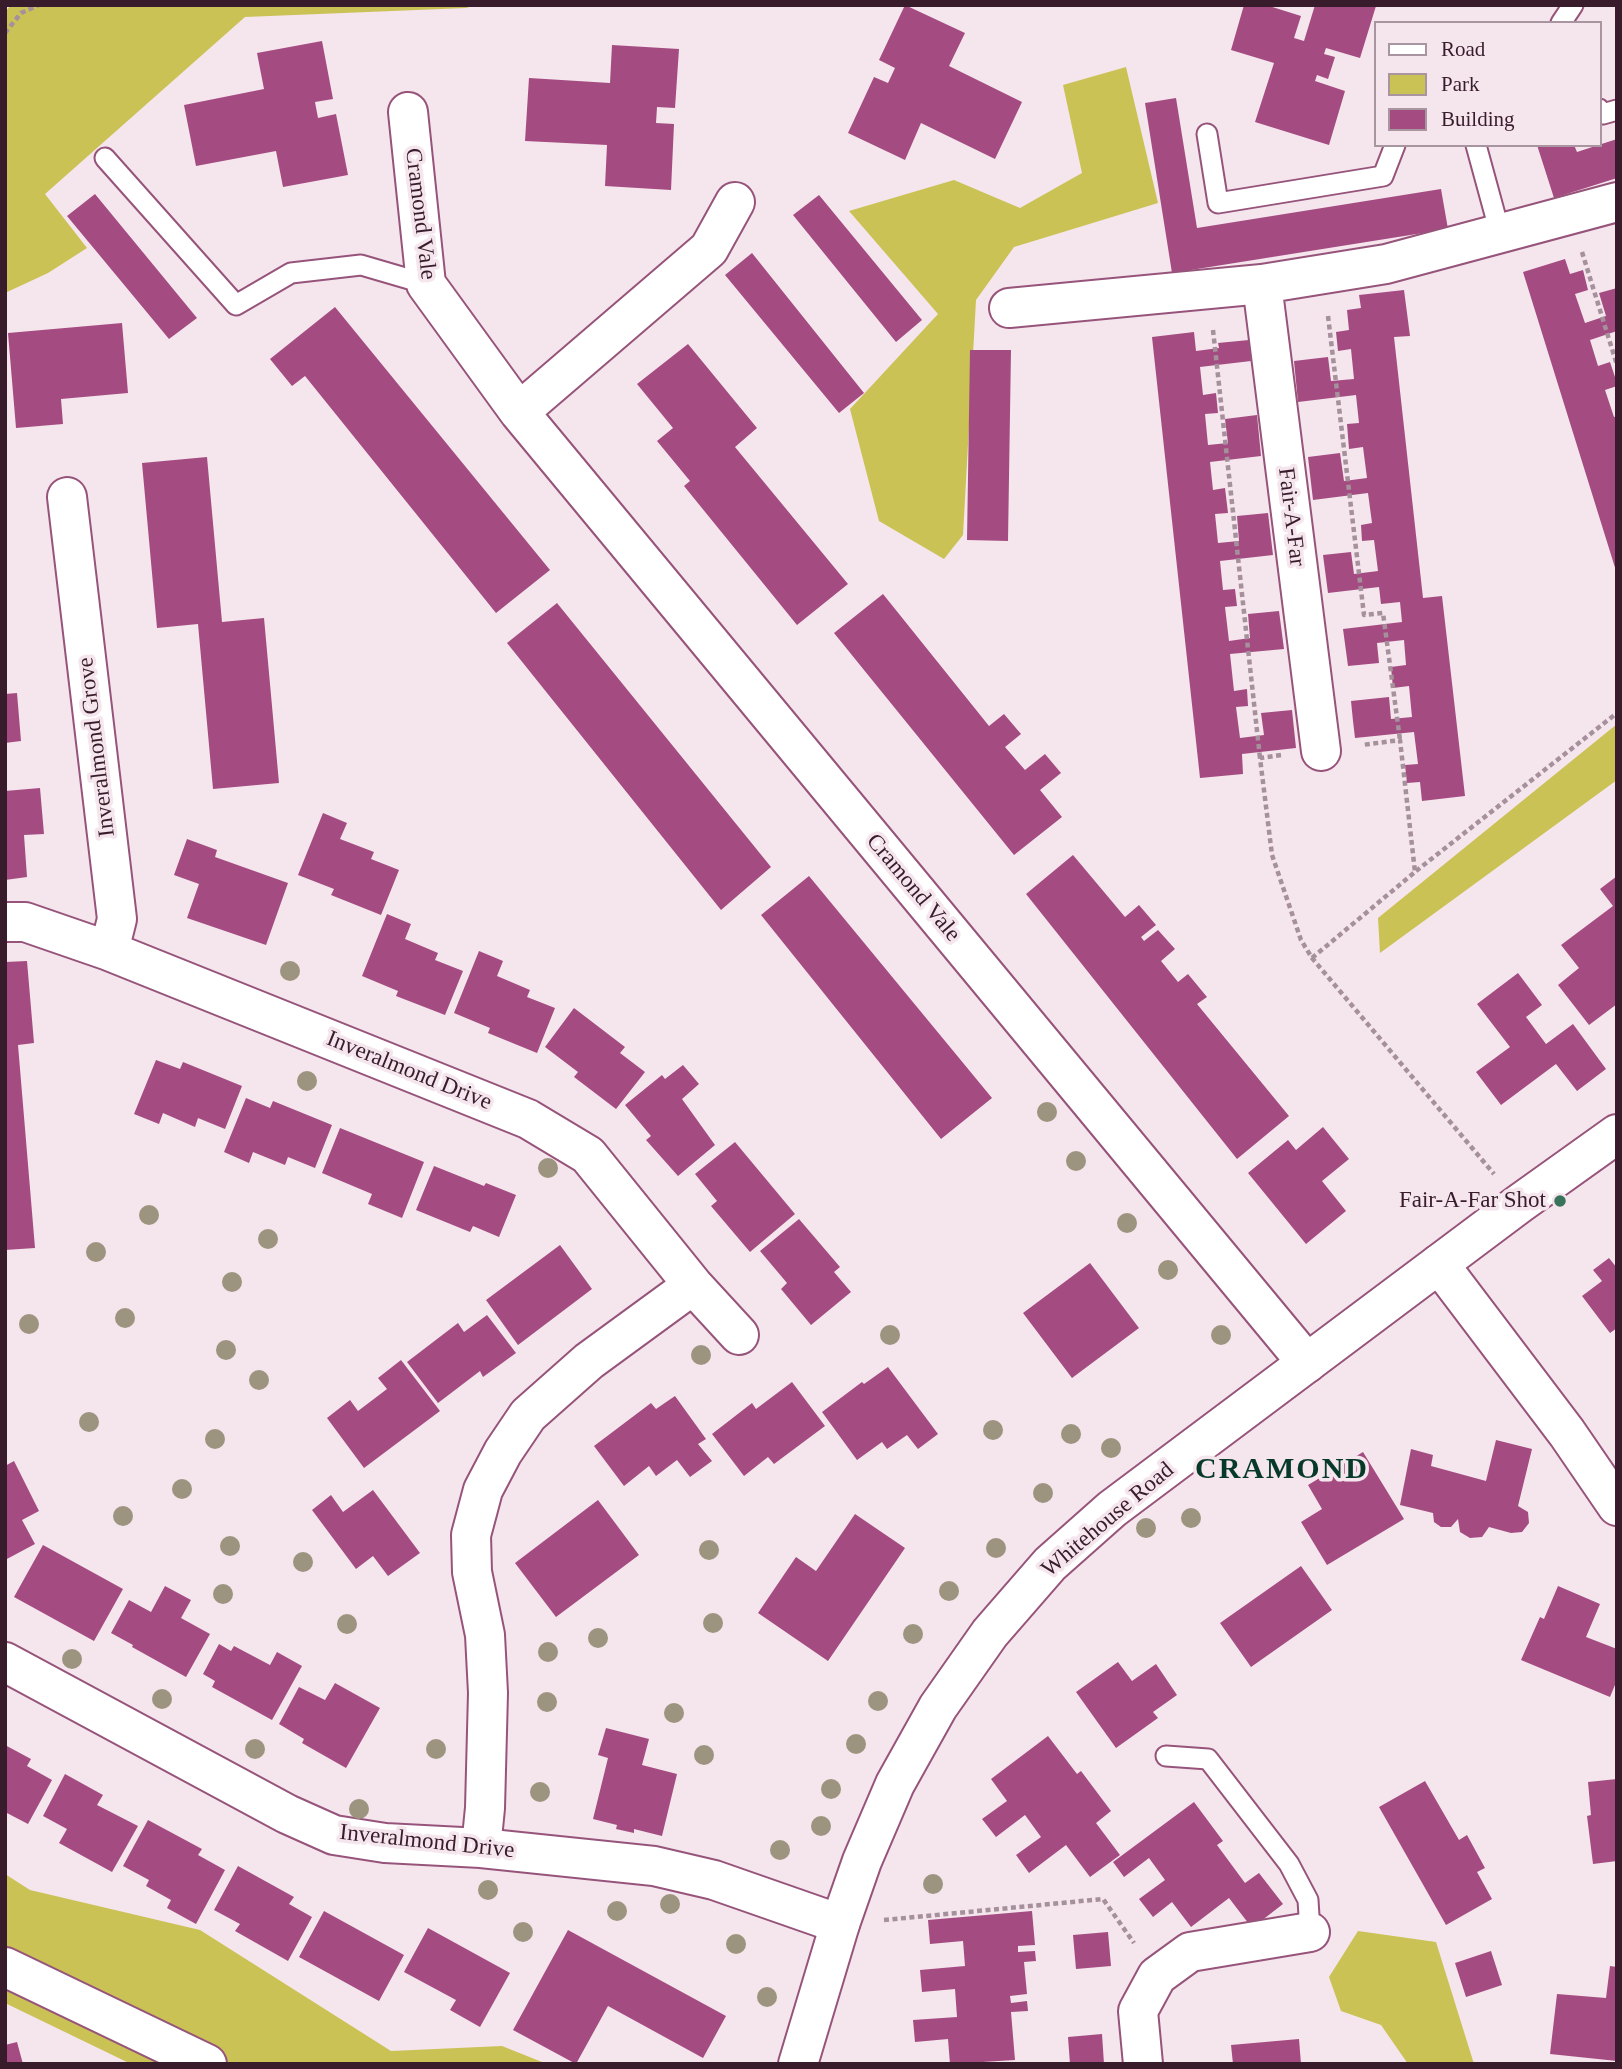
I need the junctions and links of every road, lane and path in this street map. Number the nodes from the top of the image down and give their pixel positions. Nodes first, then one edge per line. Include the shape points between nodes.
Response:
1 (39, 5) edge
2 (1573, 5) edge
3 (1562, 21) edge
4 (5, 33) edge
5 (1617, 110) edge
6 (408, 112) dead end
7 (1601, 112) edge
8 (1207, 134) dead end
9 (1394, 147) edge
10 (1477, 147) edge
11 (105, 158) dead end
12 (735, 202) dead end
13 (1617, 202) edge
14 (1571, 214) junction
15 (1500, 233) junction
16 (1324, 274) junction
17 (426, 284) junction
18 (1262, 284) junction
19 (1208, 289) junction
20 (1009, 308) dead end
21 (1617, 365) edge
22 (519, 412) junction
23 (67, 496) dead end
24 (1617, 713) edge
25 (1400, 740) junction
26 (1321, 751) junction
27 (1260, 758) junction
28 (1415, 872) junction
29 (5, 922) edge
30 (109, 951) junction
31 (1312, 958) junction
32 (1617, 1134) edge
33 (1519, 1204) junction
34 (1439, 1265) junction
35 (692, 1285) junction
36 (739, 1335) dead end
37 (1307, 1363) junction
38 (1617, 1506) edge
39 (5, 1662) edge
40 (1166, 1756) dead end
41 (481, 1848) junction
42 (840, 1924) junction
43 (1310, 1932) joint
44 (5, 1967) edge
45 (1157, 1976) junction
46 (207, 2064) edge
47 (798, 2064) edge
48 (1143, 2064) edge

1 - 4 path via 21,13
2 - 3 lane
5 - 7 lane
6 - 17 street, Cramond Vale
8 - 9 lane via 1218,203 1383,176
10 - 15 lane
11 - 17 lane via 236,305 290,273 302,271 361,265
12 - 22 street via 709,249
13 - 14 street
14 - 15 street
14 - 21 path
15 - 16 street via 1386,264
16 - 18 street
16 - 25 path via 1363,615 1383,613
17 - 22 street, Cramond Vale
18 - 19 street
18 - 26 street, Fair-A-Far
19 - 20 street
19 - 27 path
22 - 37 street, Cramond Vale
23 - 30 street, Inveralmond Grove via 58,543 117,919
24 - 28 path
25 - 26 path
25 - 28 path
26 - 27 path
27 - 31 path via 1272,855 1301,940
28 - 31 path
29 - 30 street, Inveralmond Drive via 25,922
30 - 35 street, Inveralmond Drive via 528,1119 588,1156
31 - 33 path
32 - 33 street, Whitehouse Road
33 - 34 street, Whitehouse Road
34 - 37 street, Whitehouse Road
34 - 38 street
35 - 36 street, Inveralmond Drive
35 - 41 street via 589,1361 528,1415 483,1490 471,1535 488,1693
37 - 42 street, Whitehouse Road via 1112,1509 1051,1564 990,1633 938,1707 895,1784
39 - 41 street, Inveralmond Drive via 334,1835
40 - 43 lane via 1208,1759 1289,1864 1308,1900
41 - 42 street, Inveralmond Drive via 653,1866 714,1880
42 - 45 path via 1103,1899
42 - 47 street, Whitehouse Road
43 - 45 street via 1190,1952
44 - 46 street
45 - 48 street via 1138,2011

